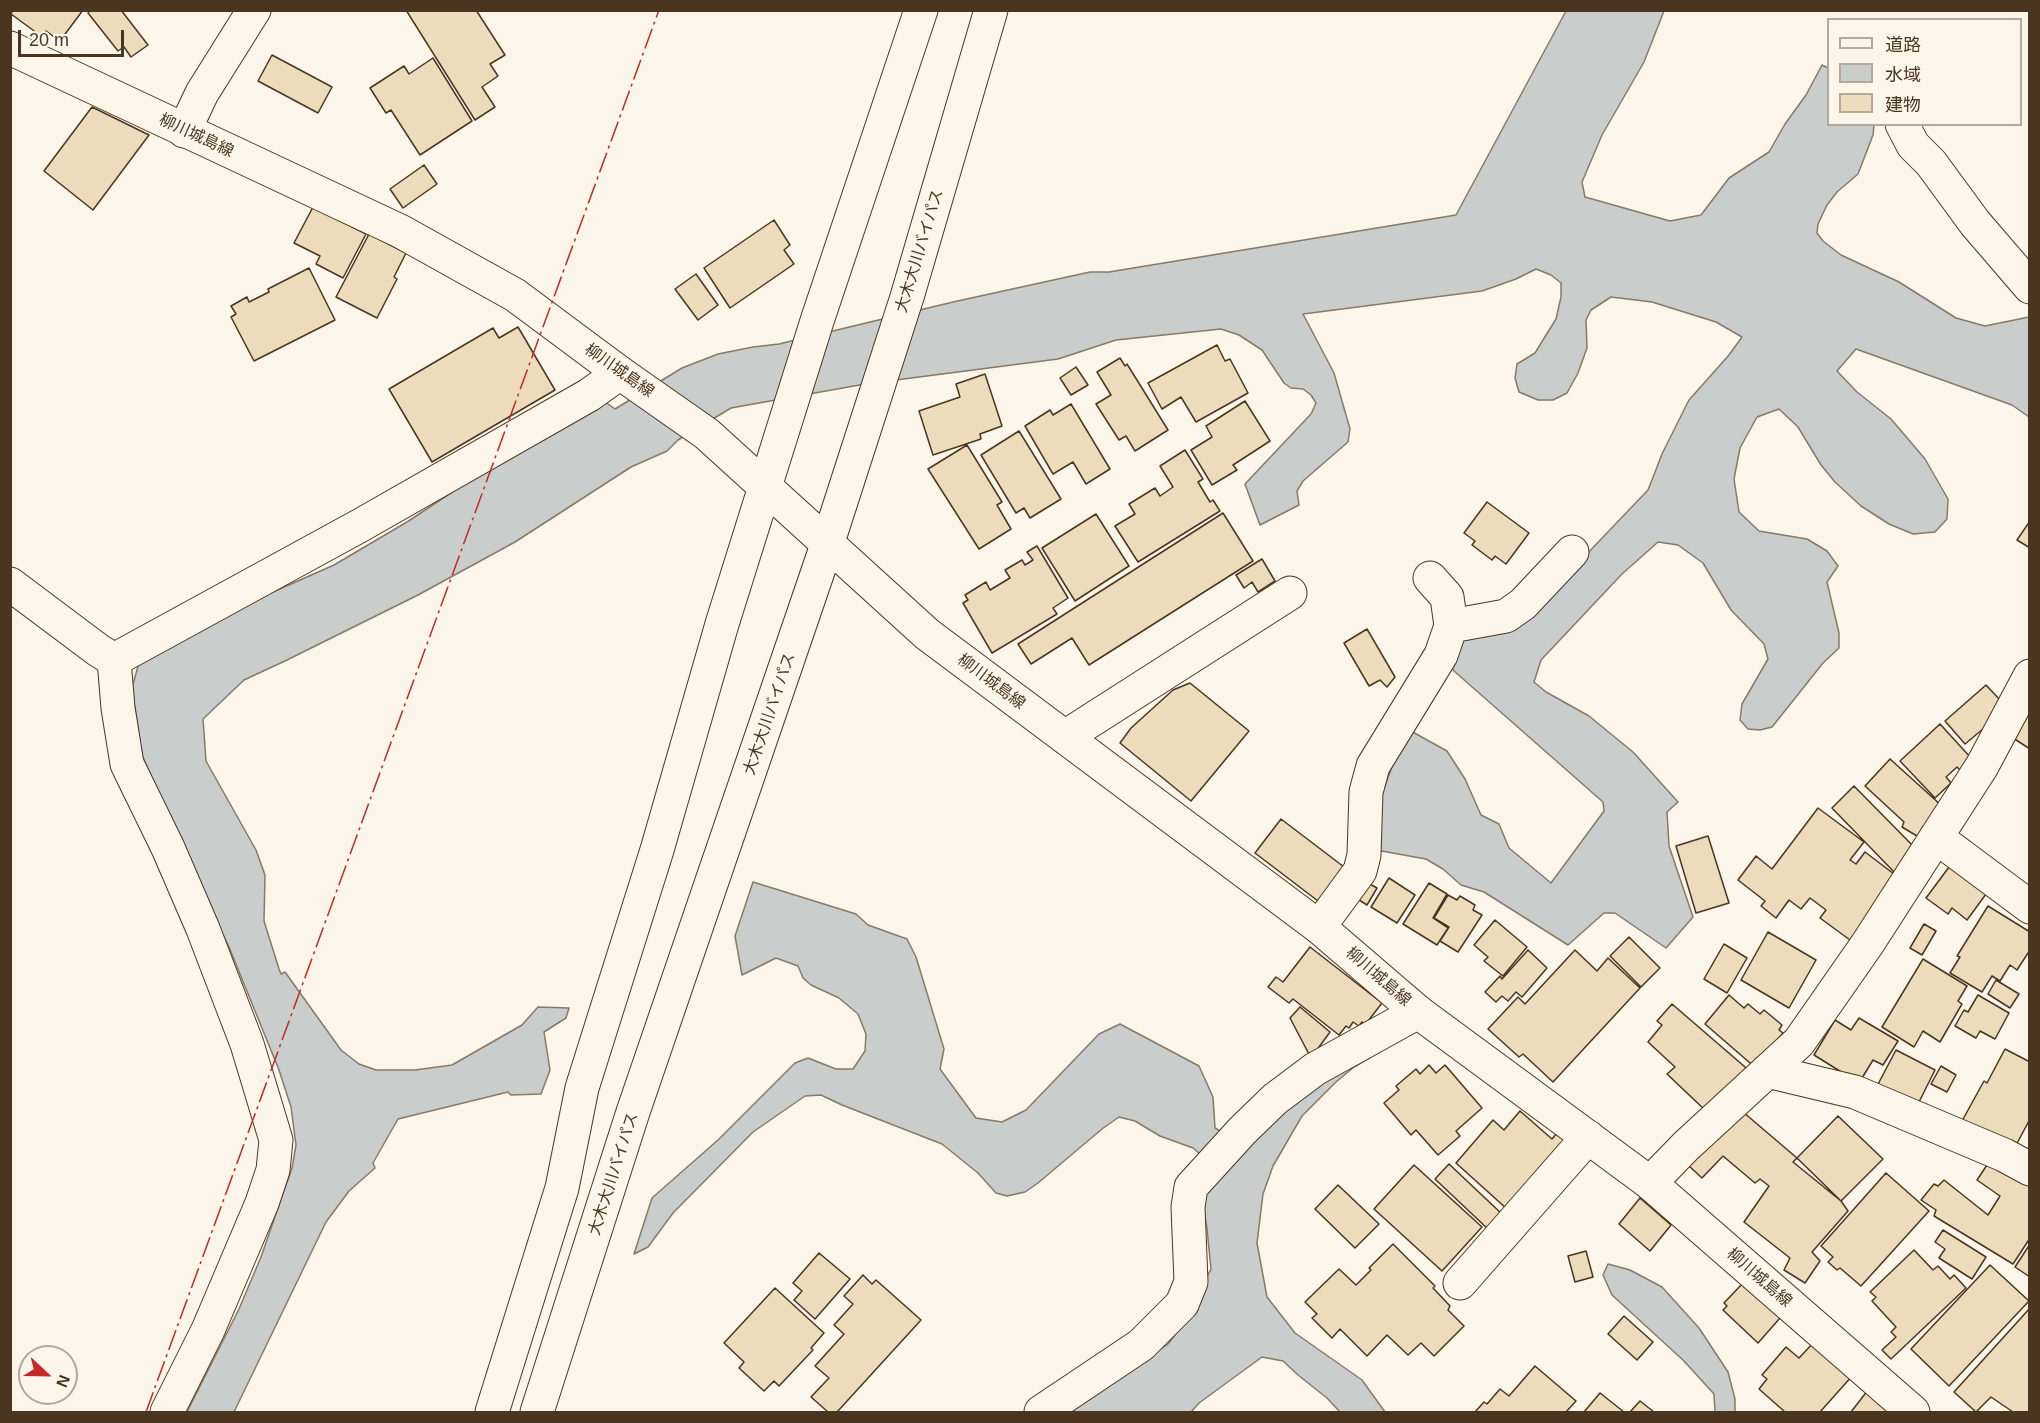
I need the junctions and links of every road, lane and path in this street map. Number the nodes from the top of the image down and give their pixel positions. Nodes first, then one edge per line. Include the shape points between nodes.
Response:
1 (254, 10) edge
2 (921, 10) edge
3 (991, 10) edge
4 (10, 48) edge
5 (1903, 126) edge
6 (184, 131) junction
7 (2030, 287) edge
8 (628, 378) junction
9 (765, 486) junction
10 (827, 545) junction
11 (1572, 552) dead end
12 (1430, 578) dead end
13 (10, 584) edge
14 (1290, 593) dead end
15 (1451, 626) junction
16 (114, 660) junction
17 (2030, 676) edge
18 (1065, 737) junction
19 (1936, 837) junction
20 (2030, 907) edge
21 (1319, 927) junction
22 (1418, 1012) junction
23 (1767, 1071) junction
24 (1588, 1137) junction
25 (2030, 1169) edge
26 (1650, 1183) junction
27 (1460, 1283) dead end
28 (167, 1413) edge
29 (492, 1413) edge
30 (537, 1413) edge
31 (1041, 1413) edge
32 (1913, 1413) edge

1 - 6 main road via 202,93
2 - 9 main road
3 - 10 main road, 大木大川バイパス via 907,297
4 - 6 main road, 柳川城島線
5 - 7 main road via 1913,145
6 - 8 main road, 柳川城島線 via 400,231 515,295
8 - 9 main road, 柳川城島線 via 707,434
8 - 16 main road via 589,394
9 - 10 main road, 柳川城島線
9 - 29 main road via 582,1088 562,1188
10 - 18 main road, 柳川城島線 via 927,634
10 - 30 main road, 大木大川バイパス via 633,1112
11 - 15 main road via 1506,616
12 - 15 main road via 1447,597
13 - 16 main road
14 - 18 main road
15 - 21 main road via 1441,655 1373,766 1366,792 1360,871
16 - 28 main road via 127,764 202,929 247,1044 276,1140 273,1170 262,1203 208,1330
17 - 19 main road via 1982,766
18 - 21 main road, 柳川城島線
19 - 20 main road
19 - 23 main road via 1799,1042
21 - 22 main road, 柳川城島線
22 - 24 main road, 柳川城島線
22 - 31 main road via 1315,1069 1275,1099 1234,1139 1191,1187 1191,1282 1182,1304 1141,1345
23 - 25 main road via 1855,1092
23 - 26 main road
24 - 26 main road, 柳川城島線
24 - 27 main road
26 - 32 main road, 柳川城島線

